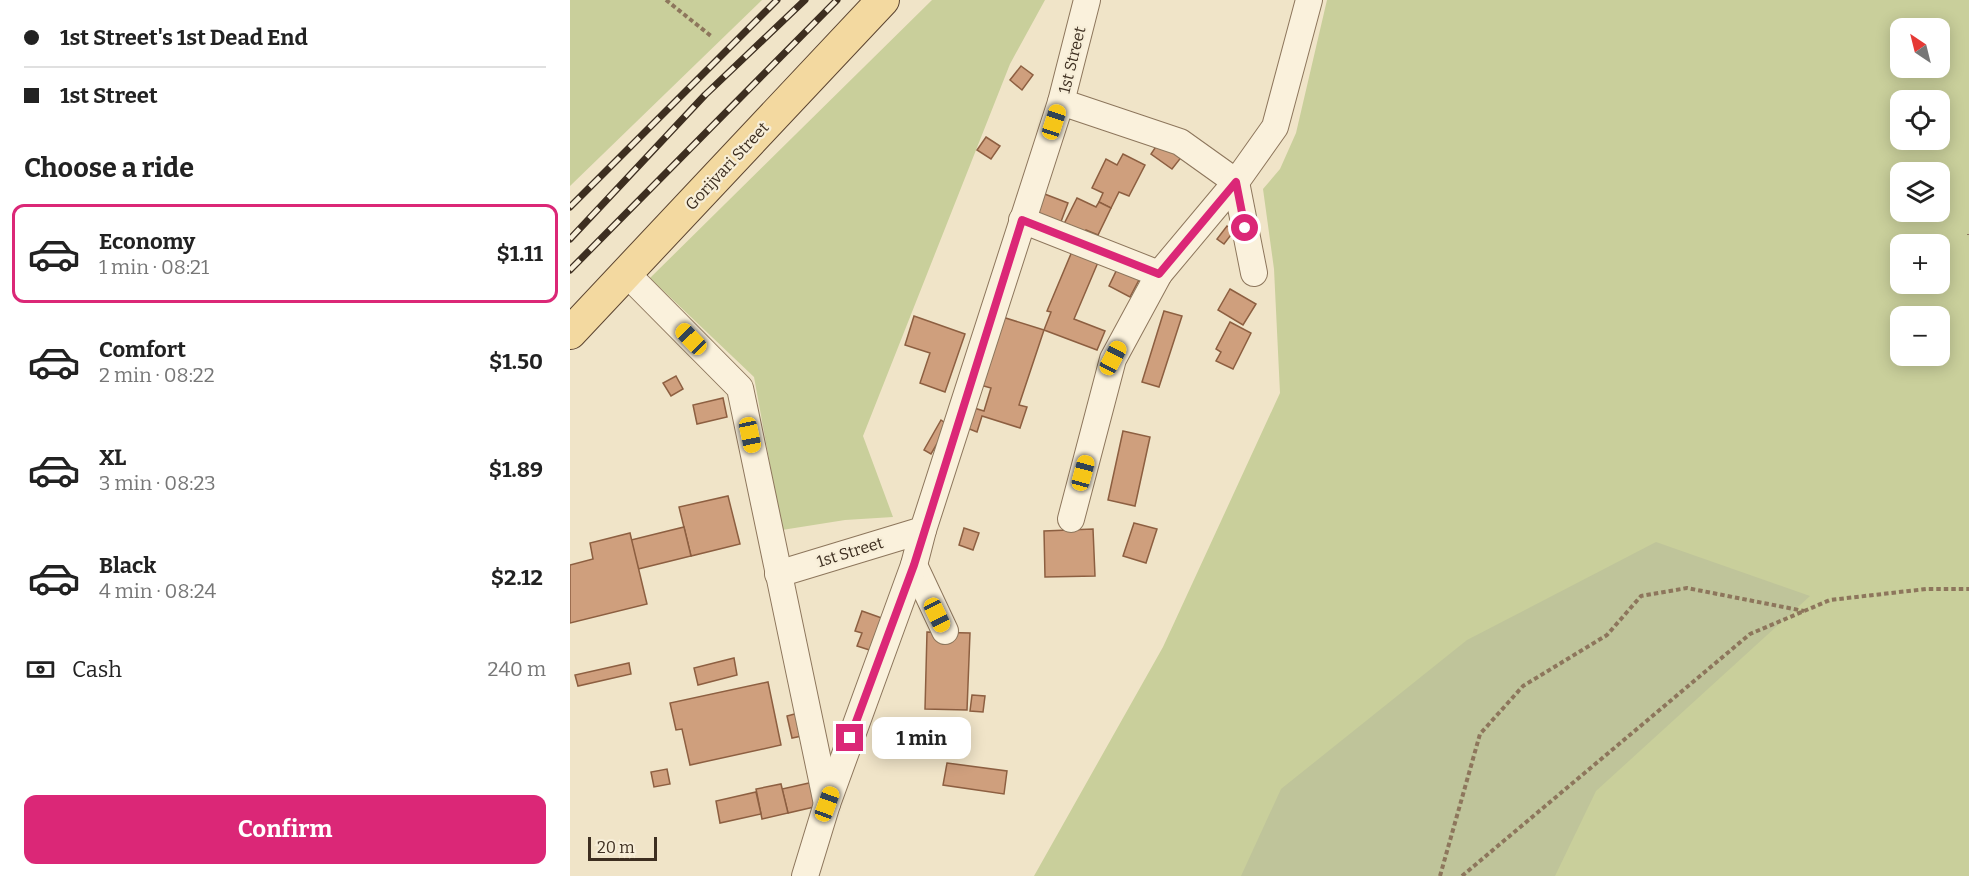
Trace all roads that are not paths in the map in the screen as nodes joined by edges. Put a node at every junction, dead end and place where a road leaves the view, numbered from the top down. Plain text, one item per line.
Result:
1 (883, 0) edge
2 (1087, 0) edge
3 (1309, 0) edge
4 (1061, 102) junction
5 (1236, 182) junction
6 (1022, 220) junction
7 (626, 273) junction
8 (1254, 273) dead end
9 (1159, 274) junction
10 (570, 333) edge
11 (1071, 519) dead end
12 (922, 530) junction
13 (914, 565) junction
14 (778, 574) junction
15 (945, 631) dead end
16 (827, 804) junction
17 (805, 876) edge

1 - 7 main road, Gorijvari Street
2 - 4 street, 1st Street
3 - 5 street
4 - 5 street
4 - 6 street, 1st Street
5 - 8 street
5 - 9 street
6 - 9 street
6 - 12 street, 1st Street
7 - 10 main road, Gorijvari Street
7 - 14 street
9 - 11 street
12 - 13 street, 1st Street
12 - 14 street, 1st Street
13 - 15 street
13 - 16 street, 1st Street
14 - 16 street
16 - 17 street, 1st Street

